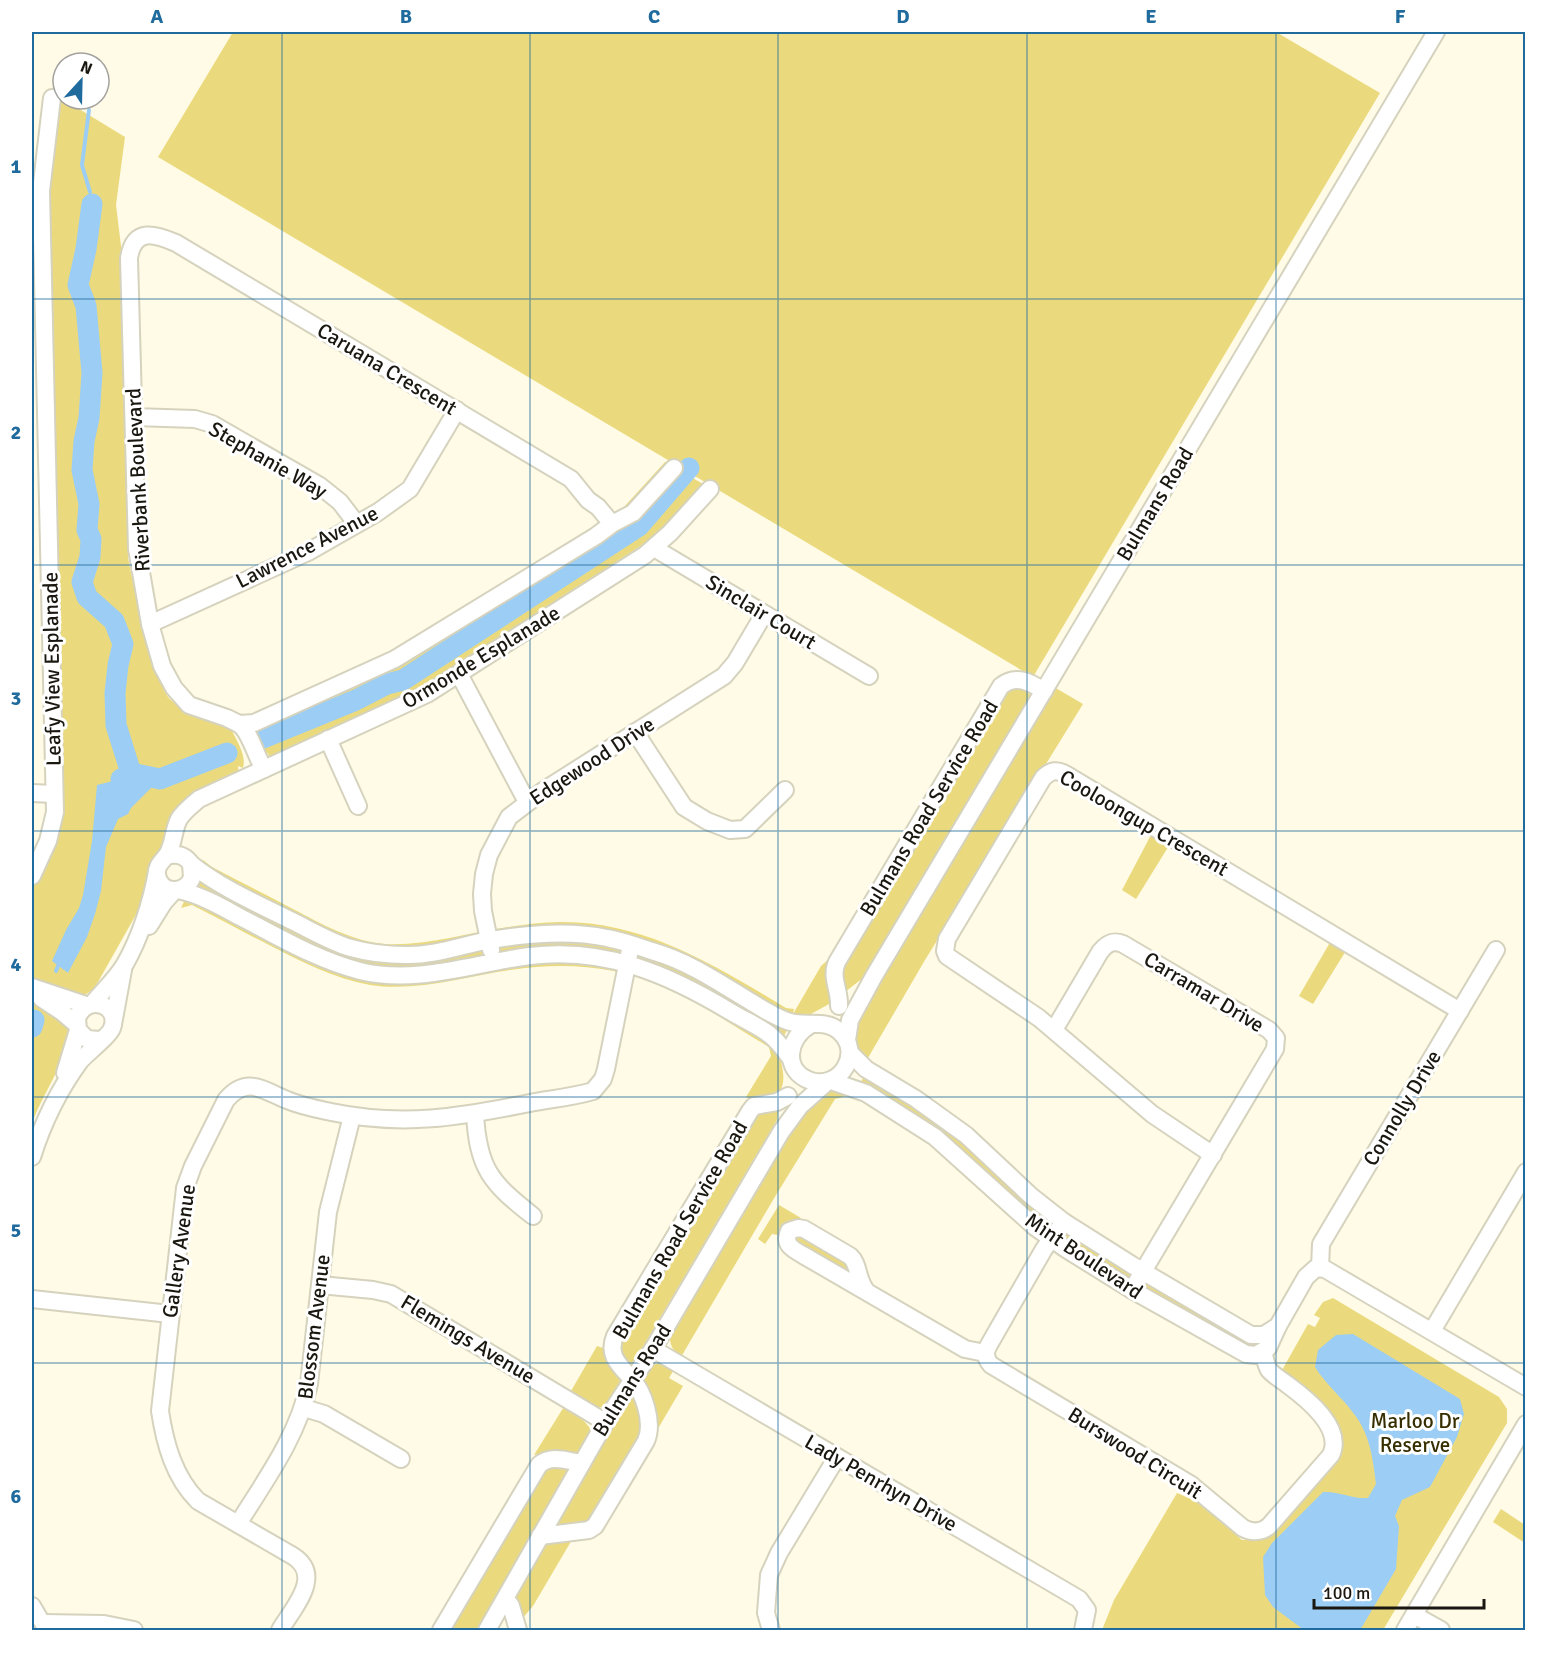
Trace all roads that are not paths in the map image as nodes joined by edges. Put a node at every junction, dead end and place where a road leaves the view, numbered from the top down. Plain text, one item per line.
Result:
1 (1436, 32) edge
2 (51, 103) edge
3 (37, 168) edge
4 (148, 235) joint
5 (457, 410) junction
6 (134, 417) junction
7 (674, 468) dead end
8 (710, 489) dead end
9 (356, 524) junction
10 (612, 524) junction
11 (654, 548) junction
12 (764, 614) junction
13 (150, 624) junction
14 (459, 674) junction
15 (868, 676) dead end
16 (1044, 691) junction
17 (239, 724) junction
18 (635, 732) junction
19 (328, 739) junction
20 (264, 769) junction
21 (784, 790) dead end
22 (32, 794) edge
23 (54, 794) junction
24 (527, 802) junction
25 (358, 806) dead end
26 (175, 831) junction
27 (166, 856) junction
28 (190, 862) junction
29 (157, 871) junction
30 (32, 876) edge
31 (176, 890) junction
32 (489, 940) junction
33 (631, 945) junction
34 (134, 946) junction
35 (1496, 950) dead end
36 (494, 962) junction
37 (627, 964) junction
38 (124, 966) junction
39 (874, 976) junction
40 (32, 990) edge
41 (89, 1005) junction
42 (839, 1006) junction
43 (1460, 1011) junction
44 (114, 1019) junction
45 (812, 1025) junction
46 (77, 1027) junction
47 (1054, 1030) junction
48 (100, 1040) junction
49 (848, 1046) junction
50 (792, 1062) junction
51 (829, 1081) junction
52 (58, 1094) junction
53 (788, 1096) junction
54 (475, 1114) junction
55 (352, 1116) junction
56 (781, 1132) junction
57 (1212, 1155) junction
58 (32, 1157) edge
59 (1526, 1173) edge
60 (533, 1216) dead end
61 (1064, 1222) junction
62 (1050, 1239) junction
63 (1320, 1268) junction
64 (1143, 1272) junction
65 (320, 1285) junction
66 (1132, 1290) junction
67 (867, 1292) junction
68 (32, 1299) edge
69 (170, 1314) junction
70 (1278, 1326) junction
71 (1432, 1331) junction
72 (653, 1348) junction
73 (1263, 1352) junction
74 (985, 1353) junction
75 (632, 1379) junction
76 (1526, 1387) edge
77 (304, 1408) junction
78 (605, 1422) junction
79 (1526, 1424) edge
80 (837, 1457) junction
81 (401, 1459) dead end
82 (582, 1463) junction
83 (238, 1524) junction
84 (540, 1536) junction
85 (506, 1599) junction
86 (1414, 1615) junction
87 (38, 1618) edge
88 (134, 1630) edge
89 (280, 1630) edge
90 (441, 1630) edge
91 (487, 1630) edge
92 (518, 1630) edge
93 (771, 1630) edge
94 (1083, 1630) edge
95 (1405, 1630) edge
96 (1441, 1630) edge

1 - 16 street, Bulmans Road
2 - 3 street, Leafy View Esplanade
3 - 23 street, Leafy View Esplanade
4 - 5 street, Caruana Crescent
4 - 6 street, Riverbank Boulevard
5 - 9 street, Lawrence Avenue
5 - 10 street, Caruana Crescent
6 - 9 street, Stephanie Way
6 - 13 street, Riverbank Boulevard
7 - 10 street
8 - 11 street, Ormonde Esplanade
9 - 13 street, Lawrence Avenue
10 - 17 street
11 - 12 street, Sinclair Court
11 - 14 street, Ormonde Esplanade
12 - 15 street, Sinclair Court
12 - 18 street, Edgewood Drive
13 - 17 street, Riverbank Boulevard
14 - 19 street, Ormonde Esplanade
14 - 24 street
16 - 39 street, Bulmans Road
16 - 42 street, Bulmans Road Service Road
17 - 20 street
18 - 21 street
18 - 24 street, Edgewood Drive
19 - 20 street, Ormonde Esplanade
19 - 25 street
20 - 26 street, Ormonde Esplanade
22 - 23 street
23 - 30 street, Leafy View Esplanade
24 - 32 street, Edgewood Drive
26 - 27 street, Ormonde Esplanade
26 - 28 street
27 - 28 street
27 - 29 street
28 - 31 street
28 - 32 street
29 - 31 street
29 - 34 street
31 - 34 street
31 - 36 street
32 - 33 street
32 - 36 street, Edgewood Drive
33 - 37 street
33 - 45 street
34 - 38 street
35 - 43 street, Connolly Drive
36 - 37 street
37 - 50 street
37 - 54 street, Gallery Avenue
38 - 41 street
38 - 44 street
39 - 42 street, Bulmans Road
39 - 49 street, Bulmans Road
40 - 41 street
40 - 46 street
41 - 44 street
41 - 46 street
42 - 45 street, Bulmans Road
43 - 47 street, Cooloongup Crescent
43 - 63 street, Connolly Drive
44 - 48 street
45 - 49 street
45 - 50 street
46 - 48 street
46 - 52 street
47 - 57 street, Cooloongup Crescent
47 - 57 street, Carramar Drive
48 - 52 street
49 - 51 street
49 - 61 street, Mint Boulevard
50 - 51 street
50 - 53 street, Bulmans Road
51 - 56 street, Bulmans Road
51 - 62 street, Mint Boulevard
52 - 58 street
53 - 56 street, Bulmans Road
53 - 75 street, Bulmans Road Service Road
54 - 55 street, Gallery Avenue
54 - 60 street
55 - 65 street, Blossom Avenue
55 - 69 street, Gallery Avenue
56 - 72 street, Bulmans Road
57 - 64 street, Carramar Drive
59 - 71 street
61 - 62 street
61 - 64 street, Mint Boulevard
62 - 66 street, Mint Boulevard
62 - 74 street
63 - 70 street
63 - 71 street
64 - 66 street, Carramar Drive
64 - 70 street, Mint Boulevard
65 - 77 street, Blossom Avenue
65 - 78 street, Flemings Avenue
66 - 73 street, Mint Boulevard
67 - 67 street
67 - 74 street
68 - 69 street
69 - 83 street, Gallery Avenue
70 - 73 street
71 - 76 street
72 - 75 street, Bulmans Road
72 - 80 street, Lady Penrhyn Drive
73 - 74 street, Burswood Circuit
75 - 78 street, Bulmans Road
75 - 84 street, Bulmans Road Service Road
77 - 81 street
77 - 83 street, Blossom Avenue
78 - 82 street, Bulmans Road
79 - 86 street
80 - 93 street
80 - 94 street, Lady Penrhyn Drive
82 - 84 street, Bulmans Road
82 - 90 street
83 - 89 street, Gallery Avenue
84 - 85 street, Bulmans Road
85 - 91 street, Bulmans Road
85 - 92 street
86 - 95 street
86 - 96 street
87 - 88 street

